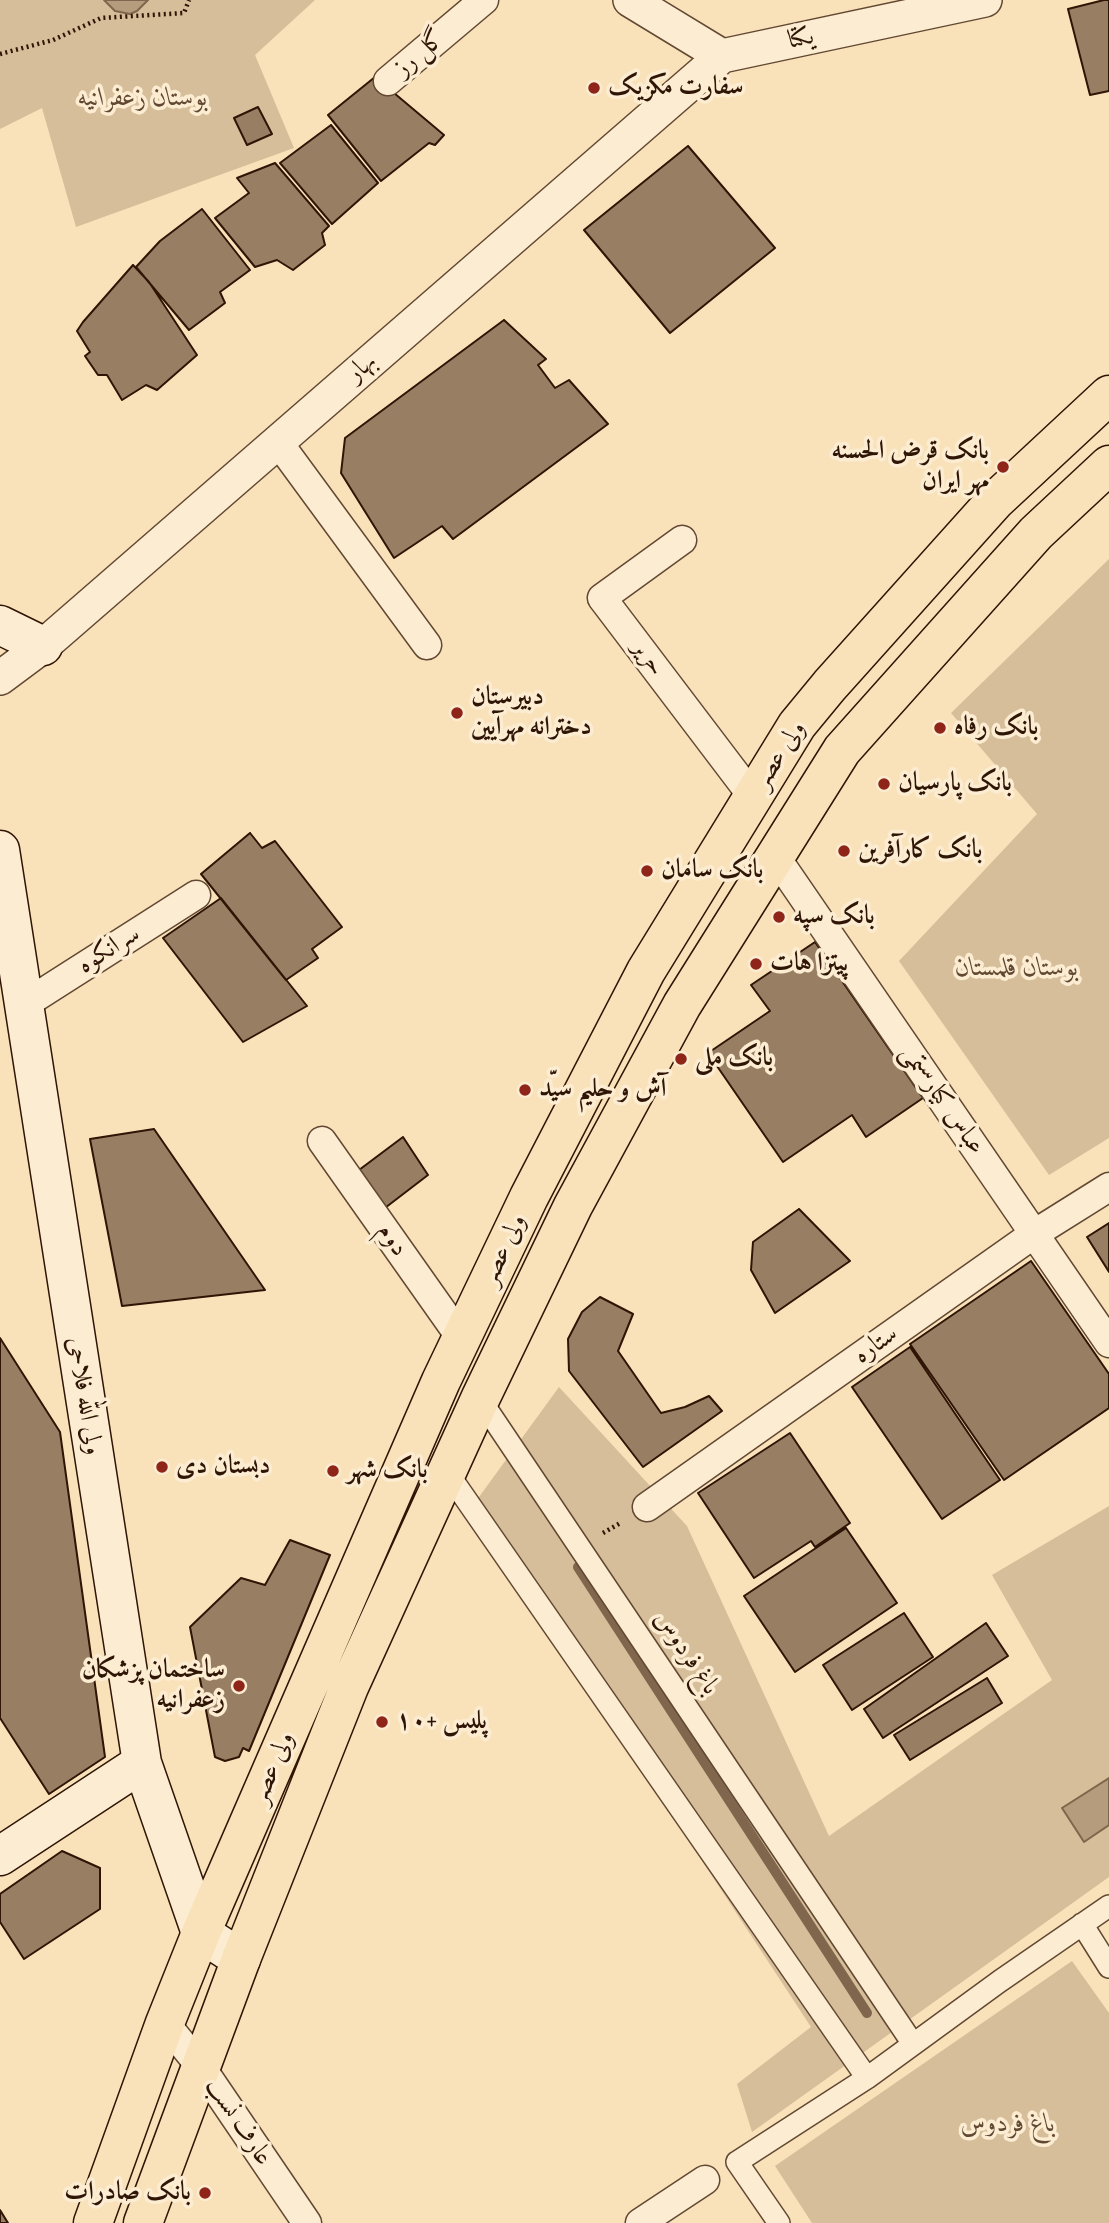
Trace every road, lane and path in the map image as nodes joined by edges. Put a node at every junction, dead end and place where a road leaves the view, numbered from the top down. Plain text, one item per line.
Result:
1 (189, 0) edge
2 (484, 0) edge
3 (630, 0) edge
4 (985, 0) edge
5 (939, 5) edge
6 (0, 54) edge
7 (722, 56) junction
8 (388, 81) dead end
9 (1109, 395) edge
10 (278, 442) junction
11 (1109, 466) edge
12 (682, 540) dead end
13 (0, 625) edge
14 (428, 645) dead end
15 (43, 646) junction
16 (0, 678) edge
17 (753, 797) junction
18 (0, 850) edge
19 (775, 856) junction
20 (196, 895) dead end
21 (23, 1006) junction
22 (322, 1141) dead end
23 (1109, 1187) edge
24 (1034, 1234) junction
25 (461, 1338) junction
26 (1109, 1343) edge
27 (480, 1399) junction
28 (447, 1472) junction
29 (646, 1507) joint
30 (581, 1547) junction
31 (142, 1762) junction
32 (0, 1856) edge
33 (1109, 1906) edge
34 (1082, 1924) junction
35 (201, 1933) junction
36 (242, 1959) junction
37 (1109, 1967) edge
38 (165, 2024) junction
39 (913, 2044) junction
40 (201, 2067) junction
41 (867, 2078) junction
42 (737, 2162) junction
43 (705, 2180) joint
44 (93, 2223) edge
45 (143, 2223) edge
46 (307, 2223) edge
47 (640, 2223) edge
48 (779, 2223) edge

1 - 6 path
2 - 8 street, گل رز
3 - 7 street
4 - 5 street, یکتا
5 - 7 street, یکتا
7 - 10 street, بهار
9 - 17 main road, ولی عصر
10 - 14 street
10 - 15 street, بهار
11 - 19 main road, ولی عصر
12 - 17 street, حریر
13 - 15 main road
15 - 16 street, بهار
17 - 25 main road, ولی عصر
18 - 21 main road, ولی‌ الله فلاحی
19 - 24 street, عباس کیارستمی
19 - 27 main road, ولی عصر
20 - 21 street, سرانکوه
21 - 31 main road, ولی‌ الله فلاحی
22 - 25 street, دوم
23 - 24 street, ستاره
24 - 26 street, عباس کیارستمی
24 - 29 street, ستاره
25 - 35 main road, ولی عصر
27 - 28 main road, ولی عصر
27 - 30 street, باغ فردوس
28 - 36 main road, ولی عصر
28 - 41 street
29 - 30 path
30 - 39 street, باغ فردوس
31 - 32 main road
31 - 35 main road, ولی‌ الله فلاحی
33 - 34 street
34 - 37 street
34 - 39 street
35 - 36 main road
35 - 38 main road, ولی عصر
36 - 40 main road, ولی عصر
38 - 40 street, عارف نسب
38 - 44 main road, ولی عصر
39 - 41 street
40 - 45 main road, ولی عصر
40 - 46 street, عارف نسب
41 - 42 street
42 - 43 street
42 - 48 street
43 - 47 street

